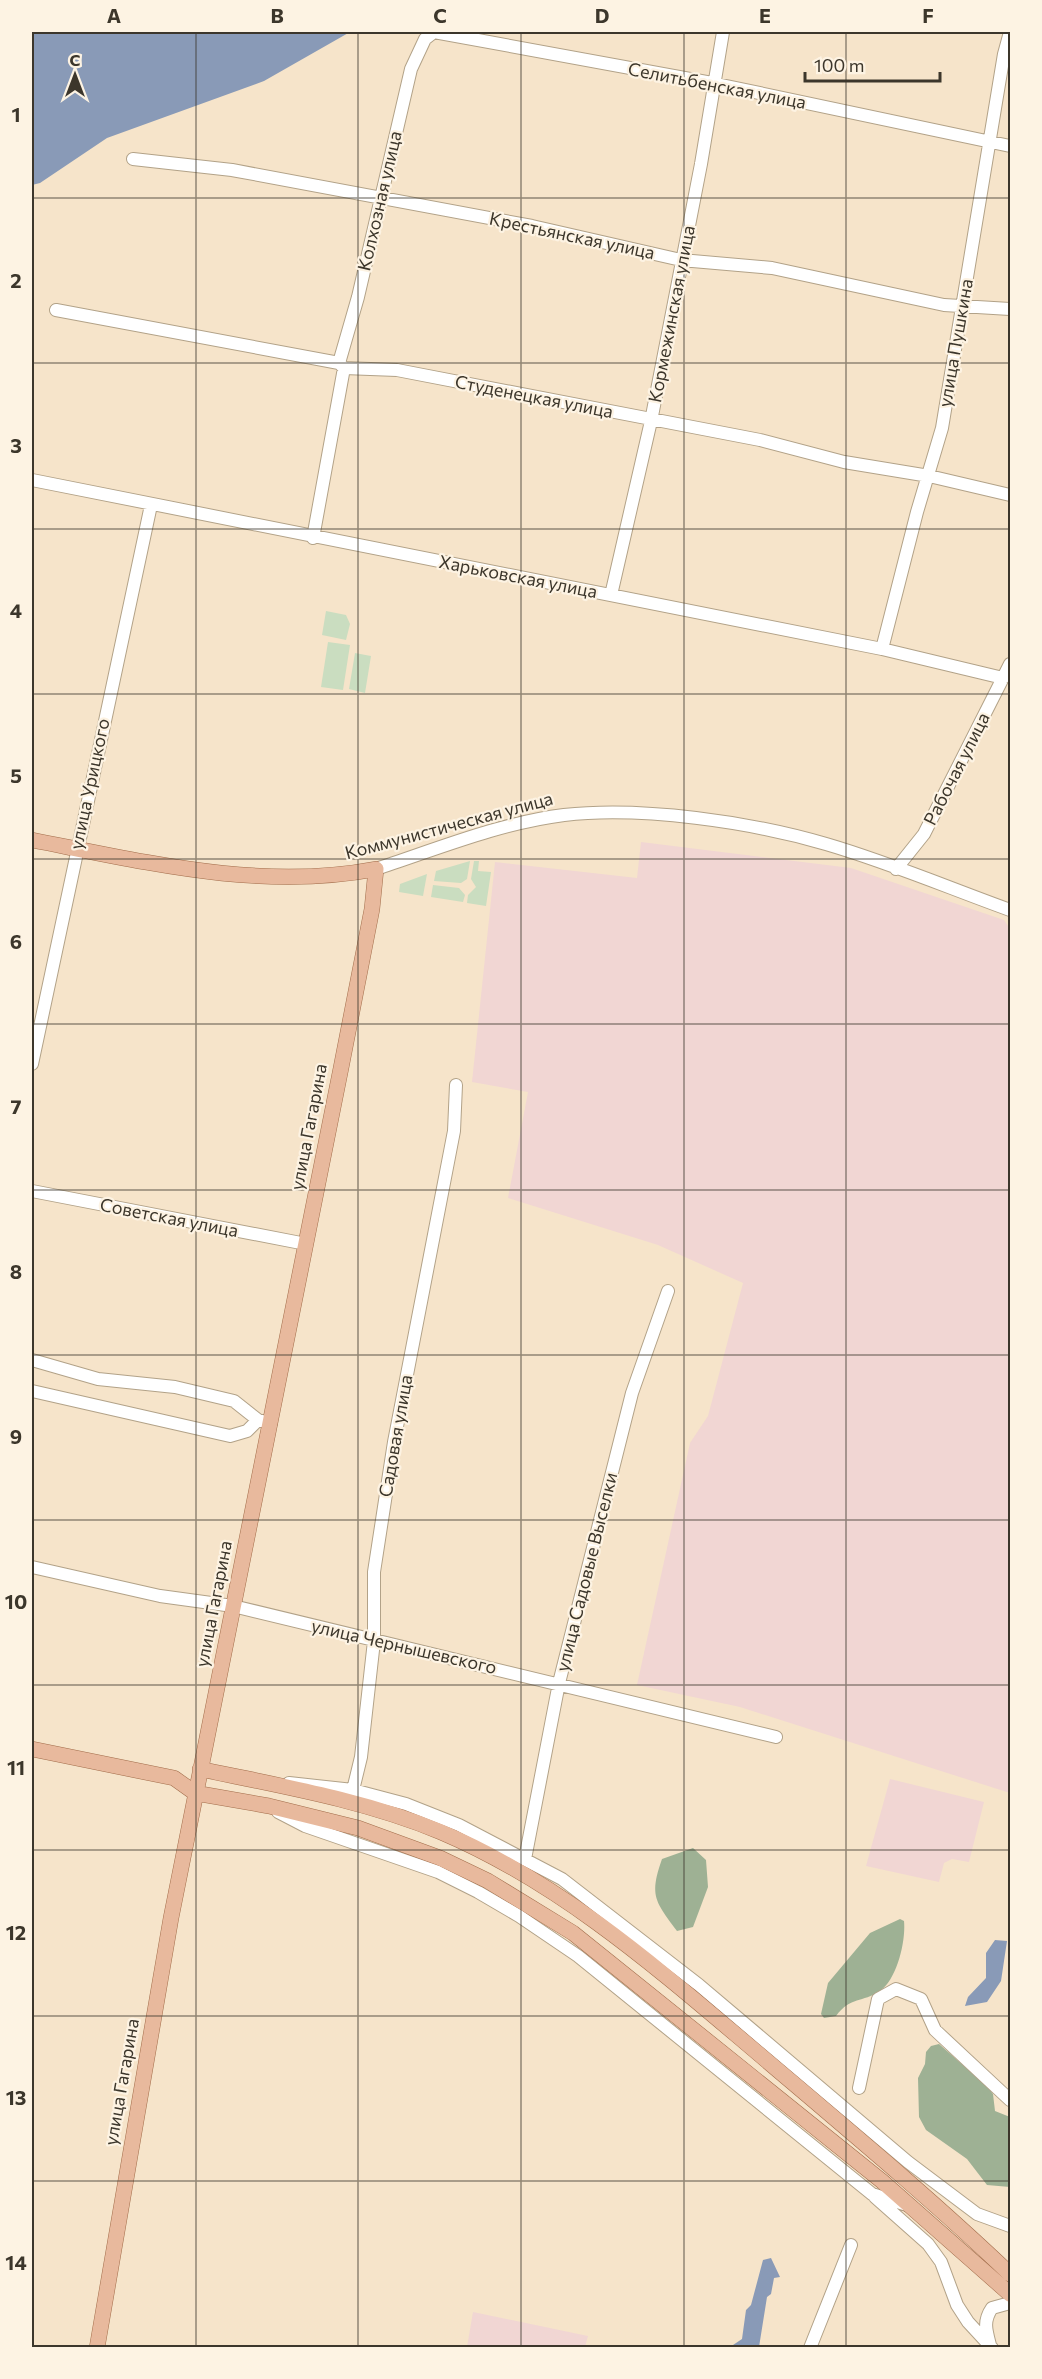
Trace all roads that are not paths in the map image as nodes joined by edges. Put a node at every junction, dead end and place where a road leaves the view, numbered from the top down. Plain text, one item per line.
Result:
1 (723, 32) edge
2 (1011, 32) edge
3 (425, 39) joint
4 (712, 83) junction
5 (991, 143) junction
6 (1011, 146) edge
7 (133, 159) dead end
8 (379, 198) junction
9 (681, 260) junction
10 (963, 306) junction
11 (1011, 309) edge
12 (56, 310) dead end
13 (341, 366) junction
14 (651, 421) junction
15 (929, 476) junction
16 (32, 480) edge
17 (1011, 495) edge
18 (151, 505) junction
19 (313, 538) junction
20 (611, 595) junction
21 (882, 650) junction
22 (1011, 664) edge
23 (1004, 678) junction
24 (32, 840) edge
25 (76, 849) junction
26 (376, 869) junction
27 (896, 869) junction
28 (1011, 910) edge
29 (32, 1064) edge
30 (456, 1085) dead end
31 (32, 1191) edge
32 (306, 1244) junction
33 (668, 1291) dead end
34 (32, 1360) edge
35 (32, 1391) edge
36 (264, 1422) junction
37 (32, 1567) edge
38 (233, 1606) junction
39 (374, 1641) junction
40 (559, 1683) junction
41 (776, 1737) dead end
42 (32, 1749) edge
43 (200, 1769) junction
44 (174, 1778) junction
45 (274, 1784) junction
46 (353, 1790) junction
47 (195, 1793) junction
48 (269, 1806) junction
49 (525, 1859) junction
50 (860, 2088) dead end
51 (1011, 2100) edge
52 (908, 2162) junction
53 (917, 2189) junction
54 (872, 2194) junction
55 (910, 2206) junction
56 (1011, 2226) edge
57 (851, 2246) dead end
58 (1011, 2274) edge
59 (1011, 2294) edge
60 (1011, 2303) edge
61 (991, 2347) edge
62 (97, 2348) edge
63 (810, 2348) edge

1 - 4 street, Кормежинская улица
2 - 5 street, улица Пушкина
3 - 4 street, Селитьбенская улица
3 - 8 street, Колхозная улица
4 - 5 street, Селитьбенская улица
4 - 9 street, Кормежинская улица
5 - 6 street, Селитьбенская улица
5 - 10 street, улица Пушкина
7 - 8 street, Крестьянская улица
8 - 9 street, Крестьянская улица
8 - 13 street, Колхозная улица
9 - 10 street, Крестьянская улица
9 - 14 street, Кормежинская улица
10 - 11 street, Крестьянская улица
10 - 15 street, улица Пушкина
12 - 13 street, Студенецкая улица
13 - 14 street, Студенецкая улица
13 - 19 street, Колхозная улица
14 - 15 street, Студенецкая улица
14 - 20 street, Кормежинская улица
15 - 17 street, Студенецкая улица
15 - 21 street, улица Пушкина
16 - 18 street, Харьковская улица
18 - 19 street, Харьковская улица
18 - 25 street, улица Урицкого
19 - 20 street, Харьковская улица
20 - 21 street, Харьковская улица
21 - 23 street, Харьковская улица
22 - 23 street, Рабочая улица
23 - 27 street, Рабочая улица
24 - 25 main road, Коммунистическая улица
25 - 26 main road, Коммунистическая улица
25 - 29 street, улица Урицкого
26 - 27 street, Коммунистическая улица
26 - 32 main road, улица Гагарина
27 - 28 street, Коммунистическая улица
30 - 39 street, Садовая улица
31 - 32 street, Советская улица
32 - 36 main road, улица Гагарина
33 - 40 street, улица Садовые Выселки
34 - 36 street
35 - 36 street
36 - 38 main road, улица Гагарина
37 - 38 street, улица Чернышевского
38 - 39 street, улица Чернышевского
38 - 43 main road, улица Гагарина
39 - 40 street, улица Чернышевского
39 - 46 street, Садовая улица
40 - 41 street, улица Чернышевского
40 - 49 street, улица Садовые Выселки
42 - 44 main road
43 - 44 main road
43 - 45 main road
43 - 47 main road, улица Гагарина
44 - 47 main road
45 - 46 street
45 - 53 main road
46 - 49 street
47 - 48 main road
47 - 62 main road, улица Гагарина
48 - 54 street
48 - 55 main road
49 - 52 street
50 - 51 street
52 - 53 street
52 - 56 street
53 - 58 main road
54 - 55 street
54 - 61 street
55 - 59 main road
57 - 63 street
60 - 61 street

